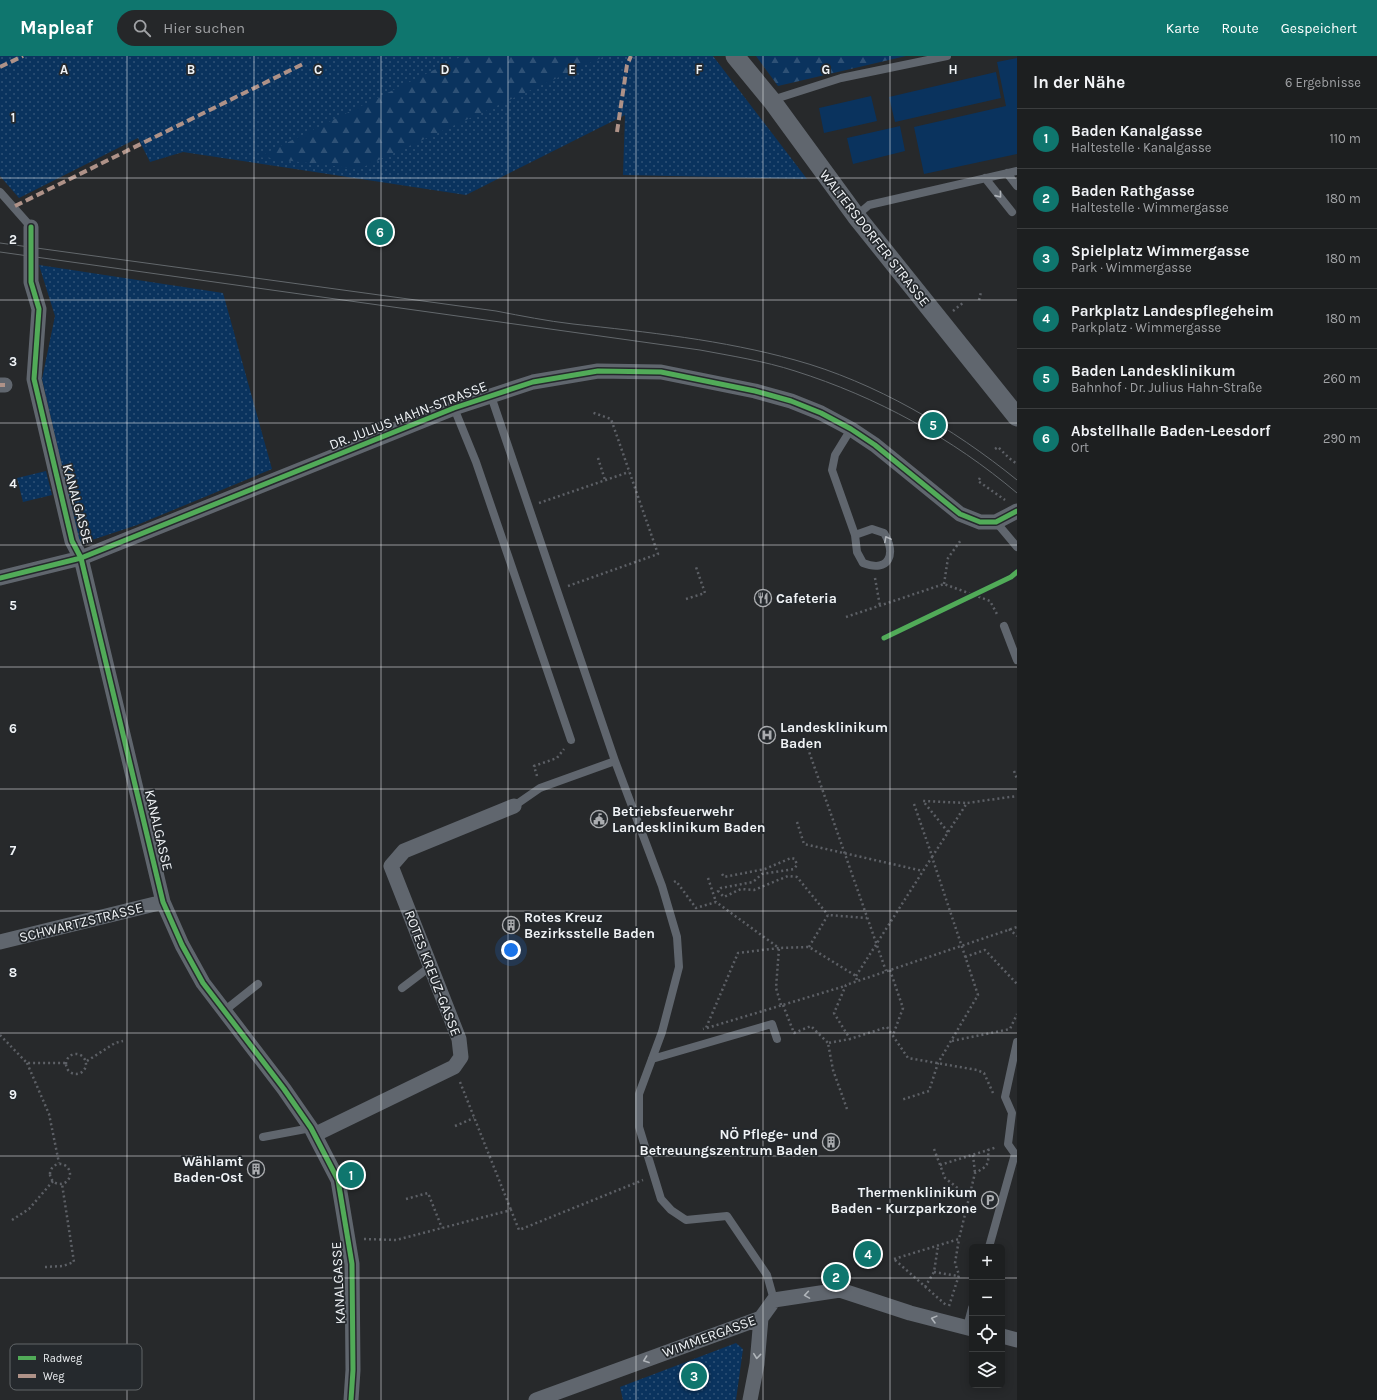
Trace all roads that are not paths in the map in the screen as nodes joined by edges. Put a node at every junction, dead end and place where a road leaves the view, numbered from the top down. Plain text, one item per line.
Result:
1 (735, 56) edge
2 (947, 56) edge
3 (772, 101) junction
4 (1017, 171) edge
5 (1007, 173) junction
6 (985, 178) junction
7 (1017, 186) edge
8 (0, 192) edge
9 (1012, 212) dead end
10 (856, 216) junction
11 (31, 227) joint
12 (492, 396) junction
13 (454, 408) junction
14 (1017, 417) edge
15 (851, 429) junction
16 (1017, 511) edge
17 (996, 522) junction
18 (855, 535) junction
19 (1017, 547) edge
20 (81, 558) junction
21 (0, 578) edge
22 (1004, 626) road end
23 (1017, 660) edge
24 (571, 740) dead end
25 (615, 761) junction
26 (514, 806) joint
27 (163, 902) junction
28 (0, 942) edge
29 (431, 966) junction
30 (258, 984) dead end
31 (402, 988) dead end
32 (224, 1011) junction
33 (777, 1039) dead end
34 (1017, 1042) edge
35 (652, 1059) junction
36 (314, 1131) junction
37 (263, 1137) dead end
38 (990, 1244) edge
39 (774, 1300) junction
40 (761, 1318) junction
41 (969, 1328) edge
42 (1005, 1337) edge
43 (1017, 1340) edge
44 (351, 1400) edge
45 (536, 1400) edge
46 (750, 1400) edge

1 - 3 street, WALTERSDORFER STRASSE
2 - 3 lane
3 - 10 street, WALTERSDORFER STRASSE
4 - 5 lane
5 - 6 lane
5 - 7 lane
6 -> 9 lane
6 - 10 lane
8 - 11 lane
10 - 14 street, WALTERSDORFER STRASSE
11 - 20 street, KANALGASSE
12 - 13 street, DR. JULIUS HAHN-STRASSE
12 - 15 street, DR. JULIUS HAHN-STRASSE
12 - 25 lane
13 - 20 street, DR. JULIUS HAHN-STRASSE
13 - 24 lane
15 - 17 street, DR. JULIUS HAHN-STRASSE
15 - 18 lane
16 - 17 street
17 - 19 lane
18 -> 18 lane
20 - 21 street, DR. JULIUS HAHN-STRASSE
20 - 27 street, KANALGASSE
22 - 23 lane
25 - 26 lane
25 - 35 lane
26 - 29 street, ROTES KREUZ-GASSE
27 - 28 street, SCHWARTZSTRASSE
27 - 32 street, KANALGASSE
29 - 31 lane
29 - 36 street, ROTES KREUZ-GASSE
30 - 32 lane
32 - 36 street, KANALGASSE
33 - 35 lane
34 - 38 lane
35 - 39 lane
36 - 37 lane
36 - 44 street, KANALGASSE
39 - 40 street, WIMMERGASSE
41 -> 39 street
40 -> 45 street, WIMMERGASSE
40 -> 46 street
42 - 43 street

